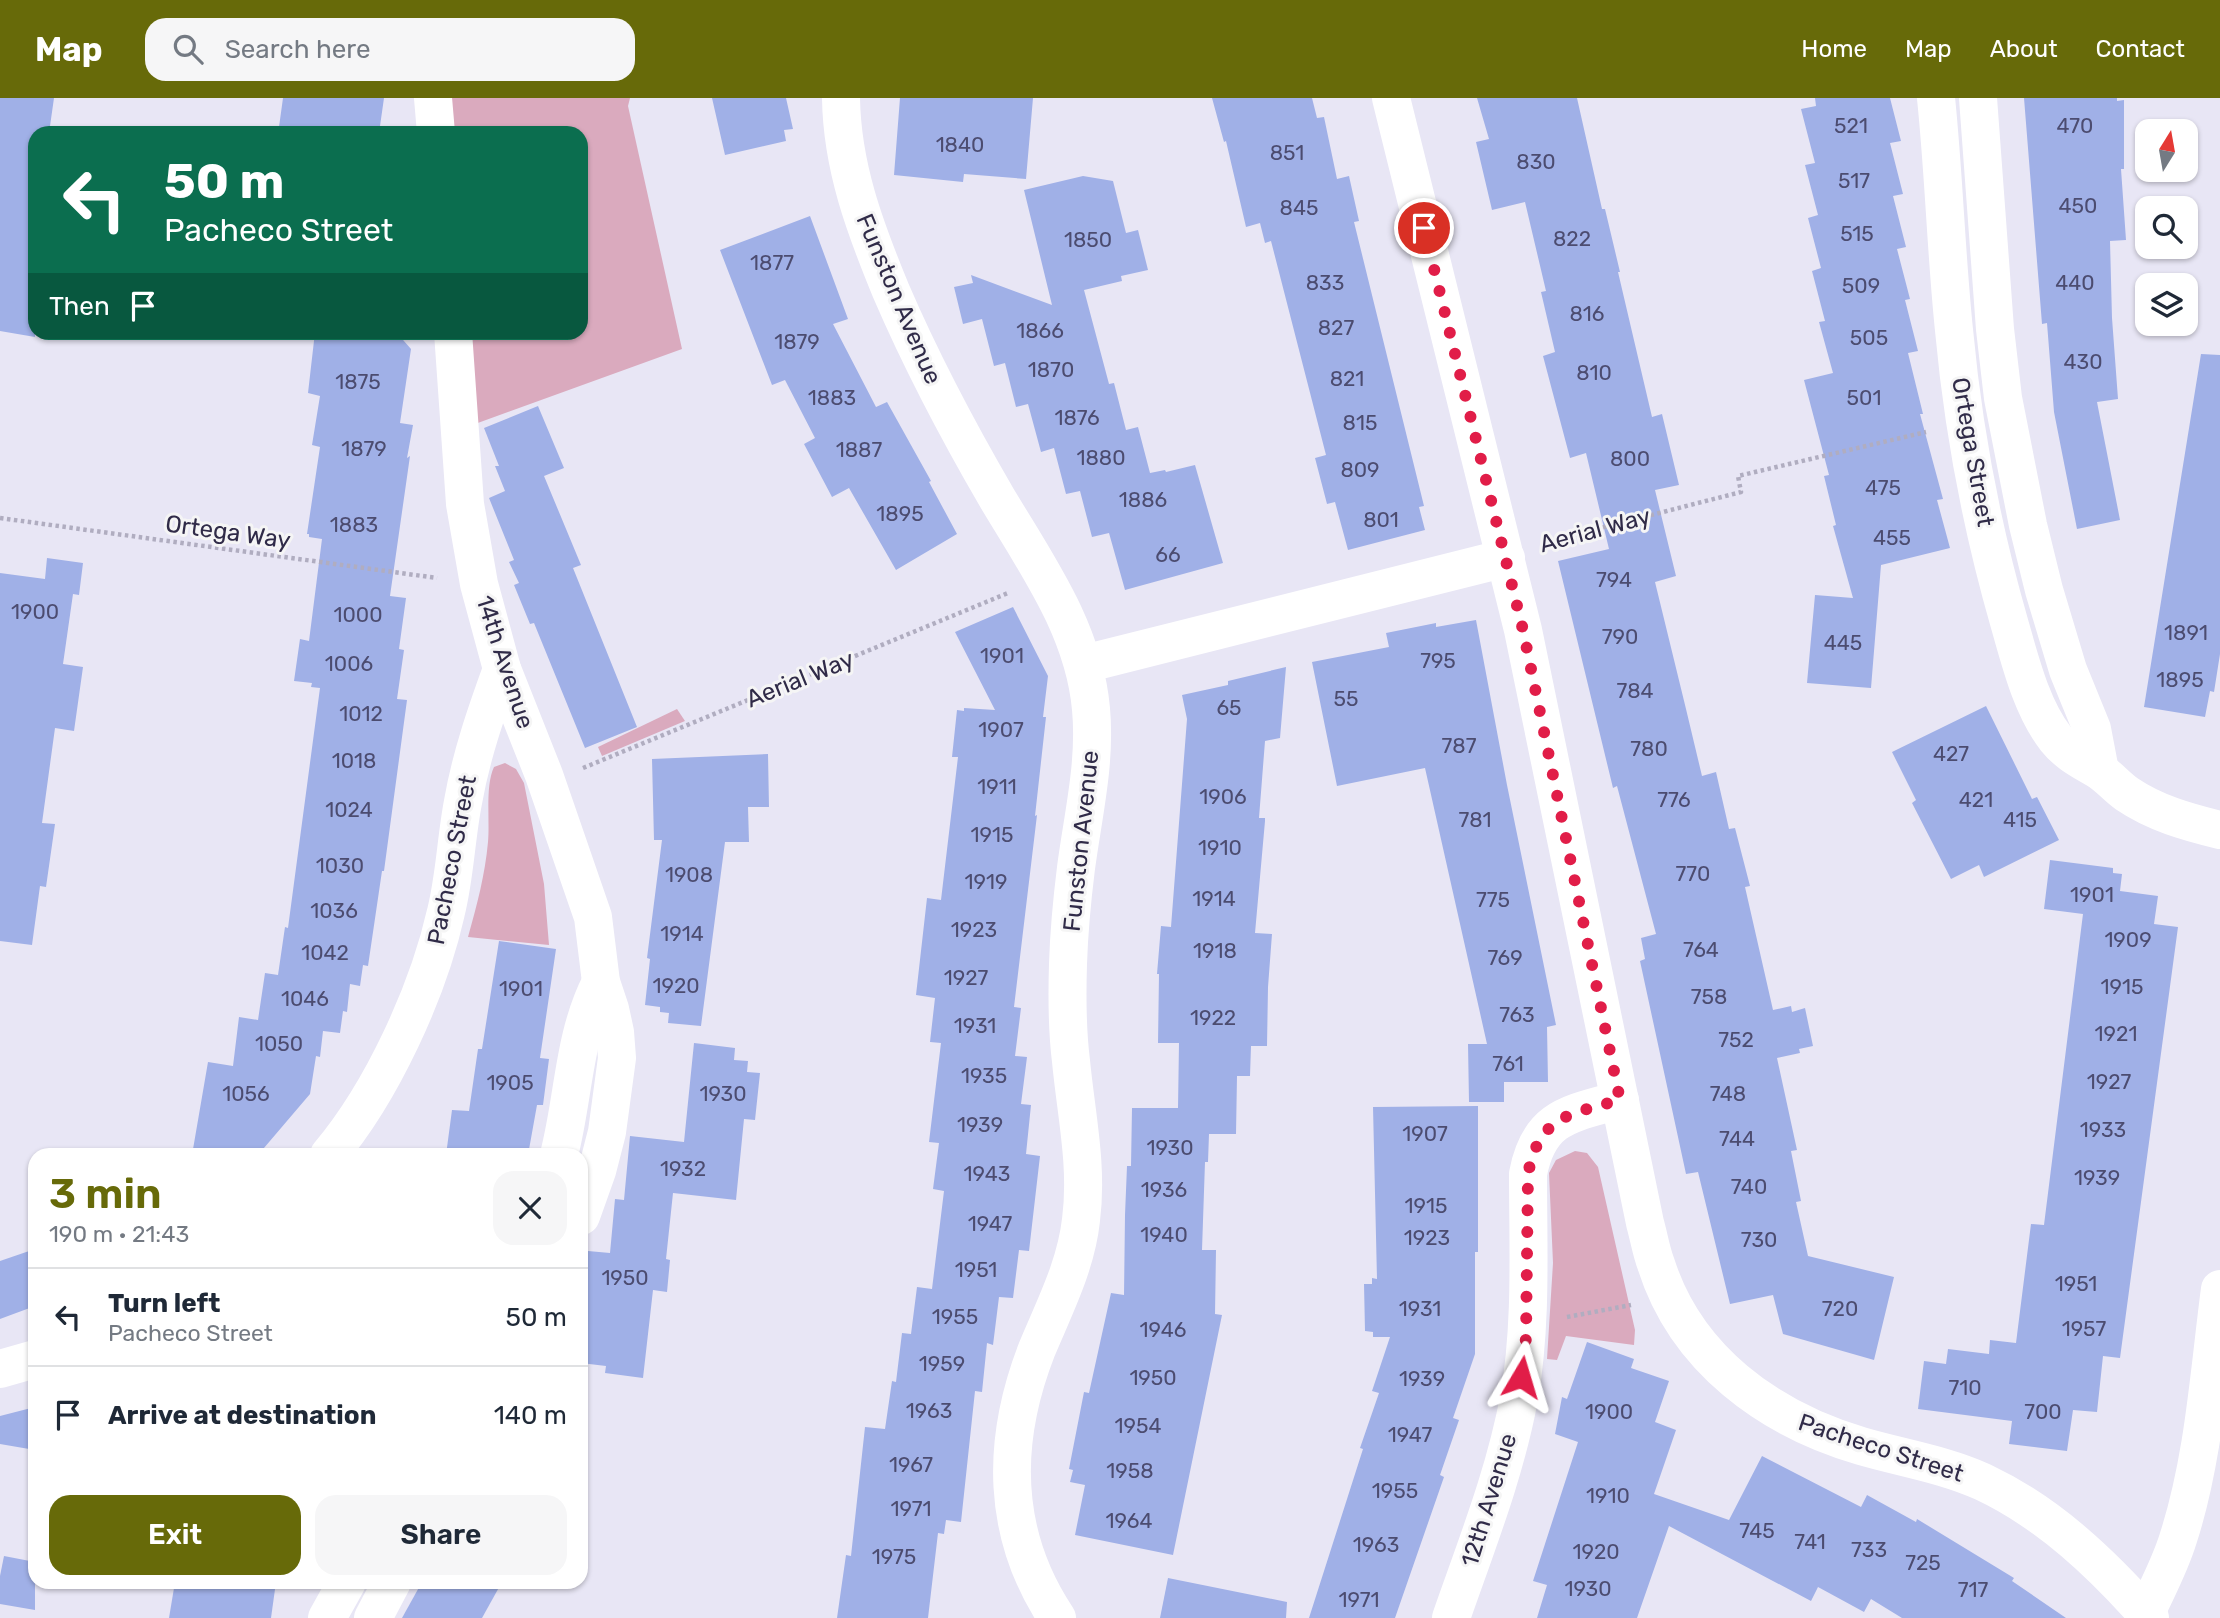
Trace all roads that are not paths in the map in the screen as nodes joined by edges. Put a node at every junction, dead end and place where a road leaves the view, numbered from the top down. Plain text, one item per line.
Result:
1 (433, 98) edge
2 (841, 98) edge
3 (1391, 98) edge
4 (1936, 98) edge
5 (1978, 98) edge
6 (435, 126) edge
7 (454, 340) edge
8 (1506, 558) junction
9 (1084, 664) junction
10 (502, 669) junction
11 (2100, 771) junction
12 (2220, 830) edge
13 (601, 982) junction
14 (1620, 1100) junction
15 (334, 1148) edge
16 (561, 1148) edge
17 (588, 1196) edge
18 (2220, 1289) edge
19 (28, 1361) edge
20 (0, 1369) edge
21 (342, 1589) edge
22 (388, 1589) edge
23 (2148, 1616) edge
24 (327, 1618) edge
25 (373, 1618) edge
26 (1057, 1618) edge
27 (1451, 1618) edge

1 - 6 street
2 - 9 street, Funston Avenue
3 - 8 street, Pacheco Street
4 - 11 street, Ortega Street
5 - 11 street, Ortega Street
7 - 10 street, 14th Avenue
8 - 9 street, Aerial Way
8 - 14 street, Pacheco Street
9 - 26 street, Funston Avenue
10 - 13 street, 14th Avenue
10 - 15 street, Pacheco Street
11 - 12 street, Ortega Street
13 - 16 street
13 - 17 street, 14th Avenue
14 - 23 street, Pacheco Street
14 - 27 street, 12th Avenue
18 - 23 street
19 - 20 street
21 - 24 street
22 - 25 street

